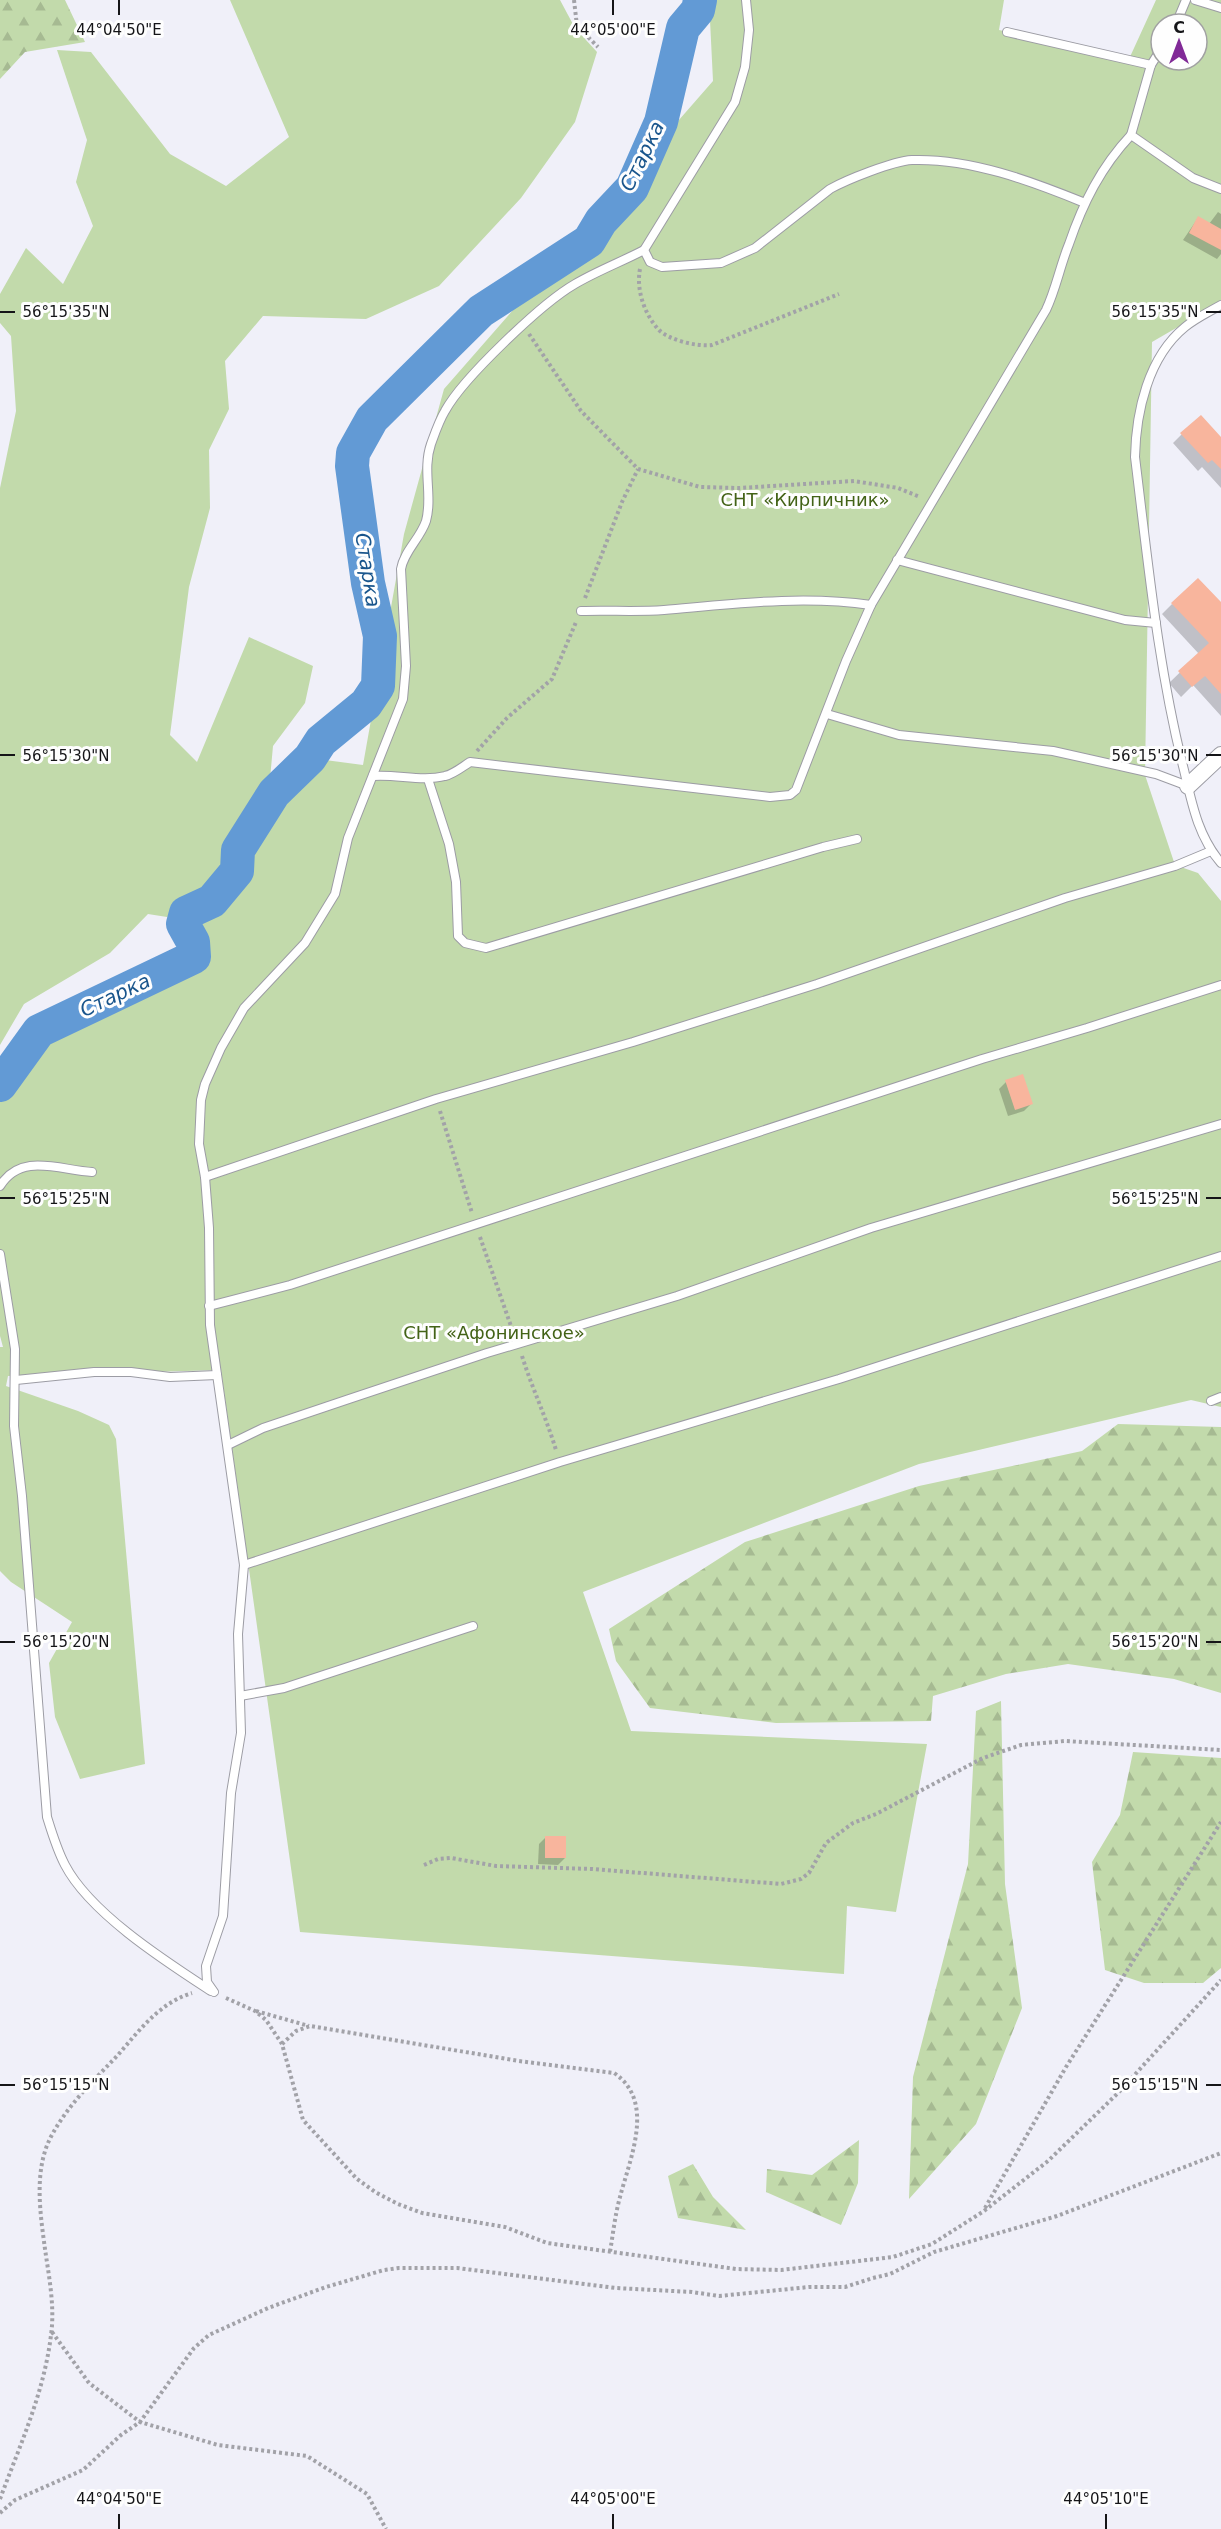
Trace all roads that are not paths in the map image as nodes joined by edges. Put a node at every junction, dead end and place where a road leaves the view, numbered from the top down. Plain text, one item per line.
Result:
1 (746, 0) edge
2 (1195, 0) edge
3 (1221, 8) edge
4 (1007, 32) dead end
5 (1149, 64) edge
6 (1149, 71) edge
7 (1131, 135) junction
8 (1221, 189) edge
9 (1085, 203) junction
10 (644, 250) junction
11 (1221, 305) edge
12 (897, 560) junction
13 (871, 605) junction
14 (581, 611) road end
15 (1156, 623) junction
16 (826, 714) junction
17 (1221, 755) edge
18 (373, 776) junction
19 (428, 779) junction
20 (1188, 786) junction
21 (857, 839) dead end
22 (1210, 851) junction
23 (1221, 863) edge
24 (1221, 985) edge
25 (1221, 1124) edge
26 (92, 1172) dead end
27 (205, 1178) junction
28 (0, 1185) edge
29 (0, 1254) edge
30 (1221, 1256) edge
31 (209, 1306) junction
32 (217, 1375) junction
33 (16, 1380) junction
34 (1221, 1397) edge
35 (1211, 1401) dead end
36 (228, 1444) junction
37 (244, 1564) junction
38 (473, 1626) dead end
39 (240, 1696) junction

1 - 10 lane
2 - 3 lane
4 - 5 lane
6 - 7 lane
7 - 8 lane
7 - 9 lane
9 - 10 lane
9 - 12 lane
10 - 18 lane
11 - 15 lane
12 - 13 lane
12 - 15 lane
13 - 14 lane
13 - 16 lane
15 - 20 lane
16 - 19 lane
16 - 20 lane
17 - 20 street
18 - 19 lane
18 - 27 lane
19 - 21 lane
20 - 22 lane
22 - 23 lane
22 - 27 lane
24 - 31 lane
25 - 36 lane
26 - 28 lane
27 - 31 lane
29 - 33 lane
30 - 37 lane
31 - 32 lane
32 - 33 lane
32 - 36 lane
33 - 39 lane
34 - 35 lane
36 - 37 lane
37 - 39 lane
38 - 39 lane

